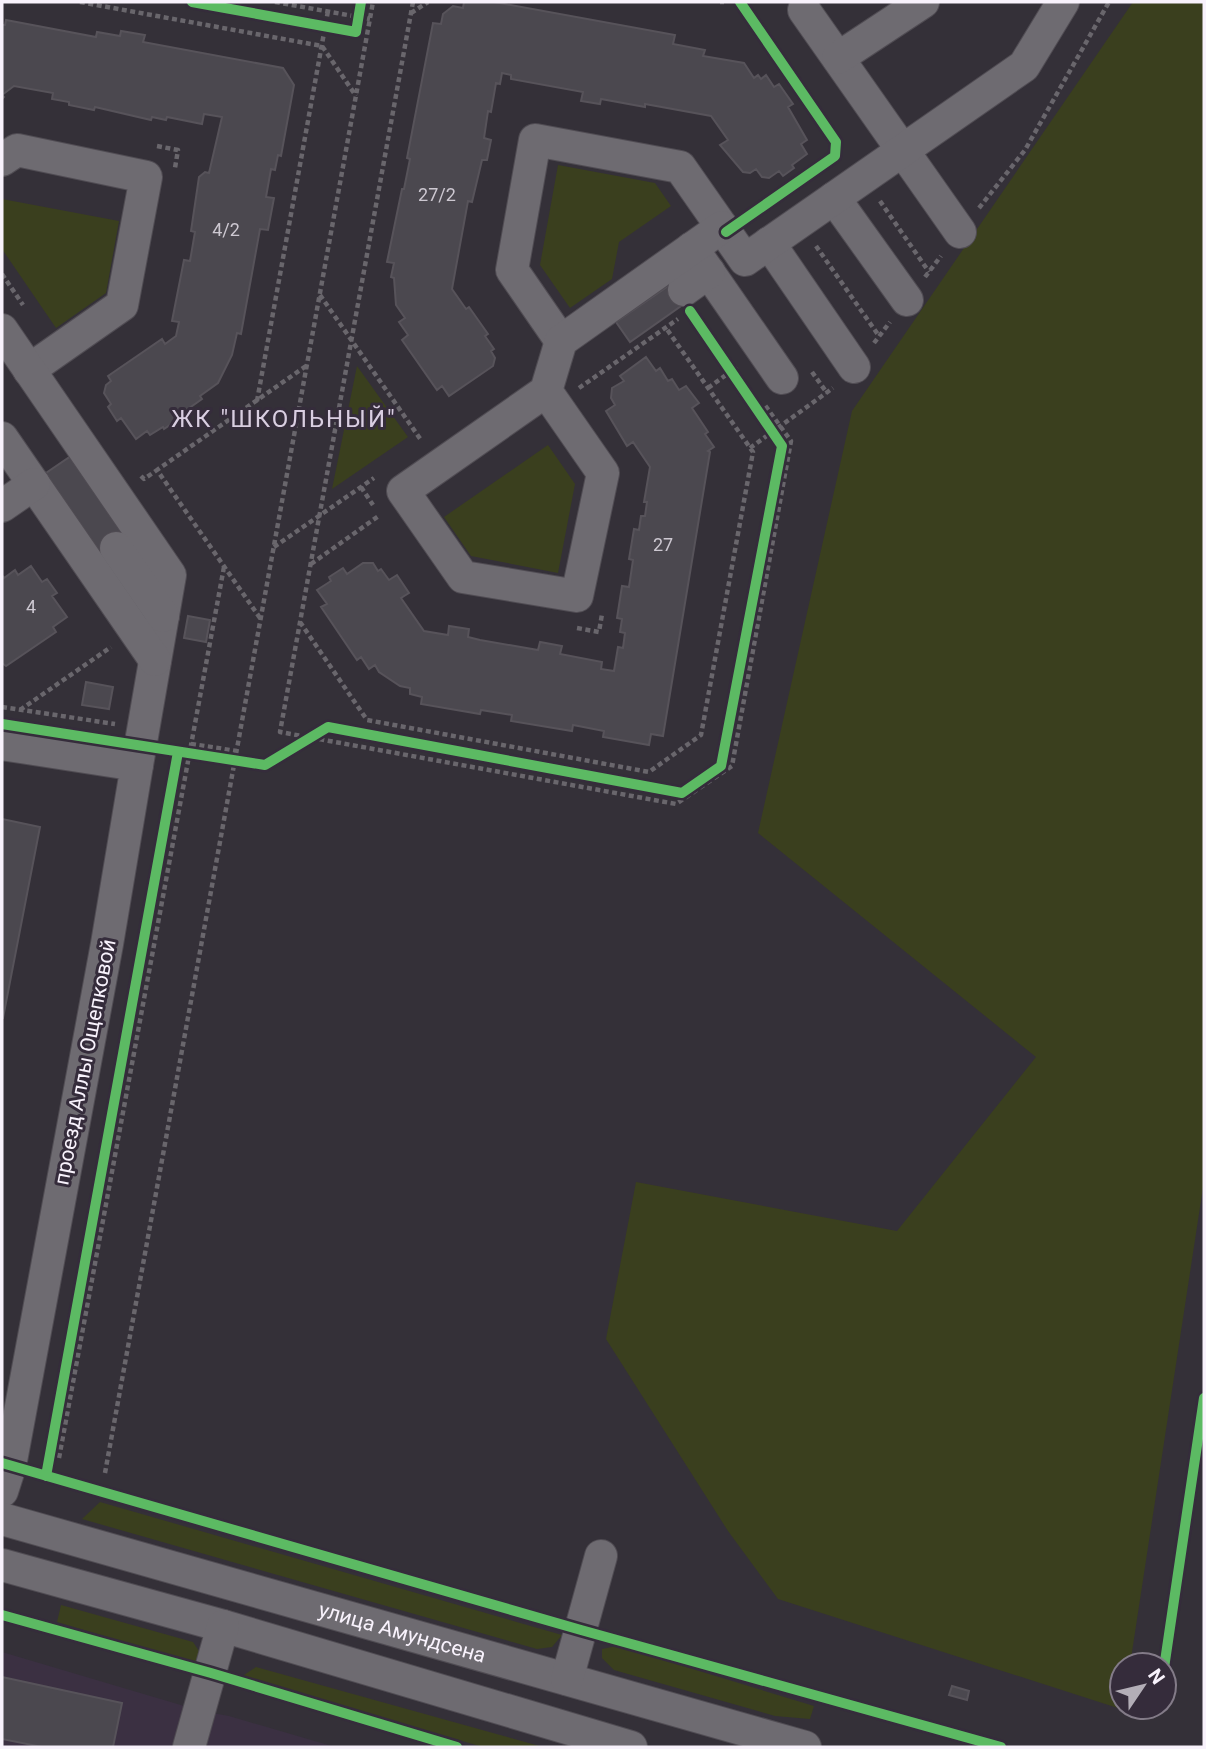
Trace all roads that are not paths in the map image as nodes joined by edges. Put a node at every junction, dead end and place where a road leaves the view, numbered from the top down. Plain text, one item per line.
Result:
1 (923, 2) edge
2 (1063, 2) edge
3 (804, 10) dead end
4 (838, 58) junction
5 (903, 151) junction
6 (2, 160) edge
7 (834, 198) junction
8 (722, 227) junction
9 (960, 232) dead end
10 (769, 243) junction
11 (695, 270) junction
12 (907, 300) dead end
13 (2, 330) edge
14 (561, 341) junction
15 (854, 367) dead end
16 (29, 370) junction
17 (782, 378) dead end
18 (546, 391) junction
19 (2, 438) edge
20 (34, 484) junction
21 (2, 506) edge
22 (116, 548) dead end
23 (163, 617) junction
24 (155, 660) junction
25 (2, 744) edge
26 (137, 765) junction
27 (15, 1366) edge
28 (2, 1491) edge
29 (2, 1519) edge
30 (601, 1556) dead end
31 (2, 1566) edge
32 (223, 1626) junction
33 (567, 1679) junction
34 (189, 1747) edge
35 (631, 1747) edge
36 (805, 1747) edge

1 - 4 street
2 - 5 street
3 - 4 street
4 - 5 street
5 - 7 street
5 - 9 street
6 - 16 street
7 - 10 street
7 - 12 street
8 - 10 street
8 - 11 street
8 - 14 street
10 - 15 street
11 - 14 street
11 - 17 street
13 - 16 street, проезд Аллы Ощепковой
14 - 18 street
16 - 23 street, проезд Аллы Ощепковой
18 - 18 street
19 - 20 street
20 - 21 street
20 - 24 street
22 - 23 street
23 - 24 street, проезд Аллы Ощепковой
24 - 26 street, проезд Аллы Ощепковой
25 - 26 street
26 - 27 street, проезд Аллы Ощепковой
27 - 28 street, проезд Аллы Ощепковой
29 - 33 street, улица Амундсена
30 - 33 street
31 - 32 street
32 - 34 street
32 - 35 street
33 - 36 street, улица Амундсена

